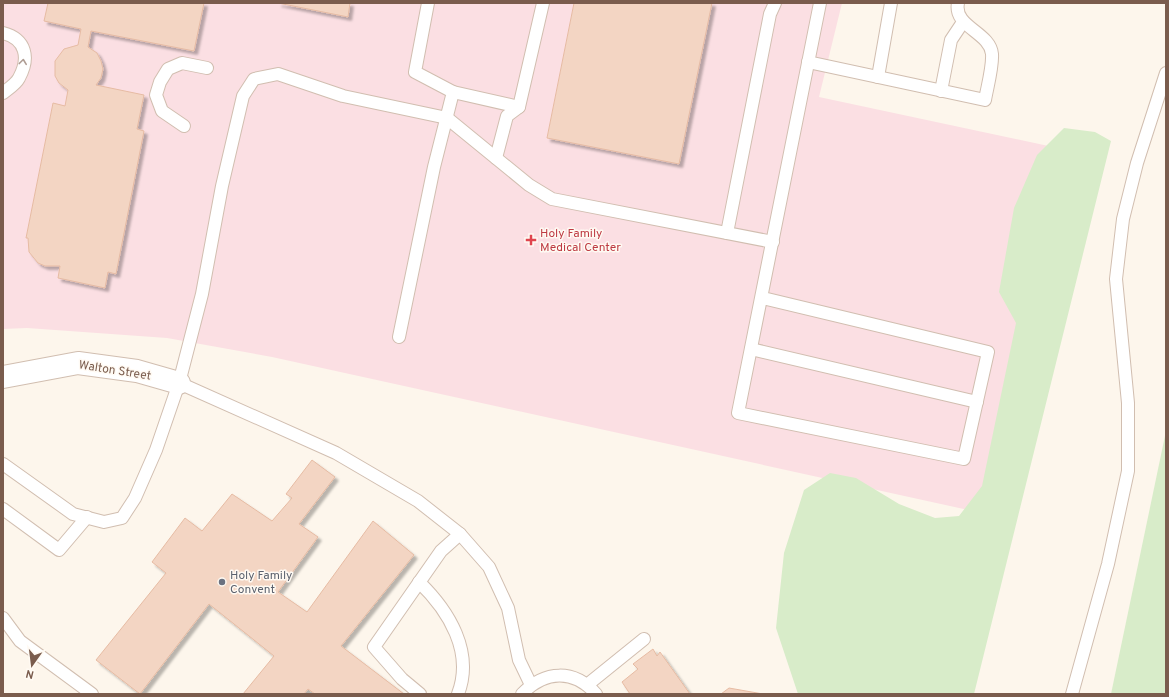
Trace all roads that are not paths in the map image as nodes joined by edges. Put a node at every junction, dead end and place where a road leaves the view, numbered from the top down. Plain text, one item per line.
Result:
1 (428, 3) edge
2 (542, 3) edge
3 (775, 3) edge
4 (820, 3) edge
5 (891, 3) edge
6 (958, 3) edge
7 (963, 22) junction
8 (3, 33) edge
9 (808, 62) junction
10 (207, 68) dead end
11 (1166, 73) edge
12 (878, 77) junction
13 (940, 91) junction
14 (453, 92) junction
15 (3, 93) edge
16 (519, 107) junction
17 (447, 118) junction
18 (184, 126) dead end
19 (496, 158) junction
20 (727, 233) junction
21 (774, 242) junction
22 (762, 298) junction
23 (399, 337) dead end
24 (751, 349) junction
25 (3, 377) edge
26 (179, 382) junction
27 (977, 402) junction
28 (3, 464) edge
29 (3, 509) edge
30 (87, 517) junction
31 (460, 534) junction
32 (419, 582) junction
33 (3, 618) edge
34 (644, 639) dead end
35 (531, 685) junction
36 (587, 685) junction
37 (92, 694) edge
38 (420, 694) edge
39 (458, 694) edge
40 (522, 694) edge
41 (596, 694) edge
42 (1072, 694) edge

1 - 14 lane
2 - 16 lane
3 - 20 lane
4 - 9 lane
5 - 12 lane
6 - 7 lane
7 - 13 lane
7 - 13 lane
15 -> 8 lane
9 - 12 lane
9 - 21 lane
10 - 18 lane
11 - 42 lane
12 - 13 lane
14 - 16 lane
14 - 17 lane
16 - 19 lane
17 - 19 lane
17 - 23 lane
17 - 26 lane
19 - 20 lane
20 - 21 lane
21 - 22 lane
22 - 24 lane
22 - 27 lane
24 - 27 lane
24 - 27 lane
25 - 26 street, Walton Street
26 - 30 lane
26 - 31 lane
28 - 30 lane
29 - 30 lane
31 - 32 lane
31 - 35 lane
32 - 38 lane
32 - 39 lane
33 - 37 lane
34 - 36 lane
35 - 36 lane
35 - 40 lane
36 - 41 lane

